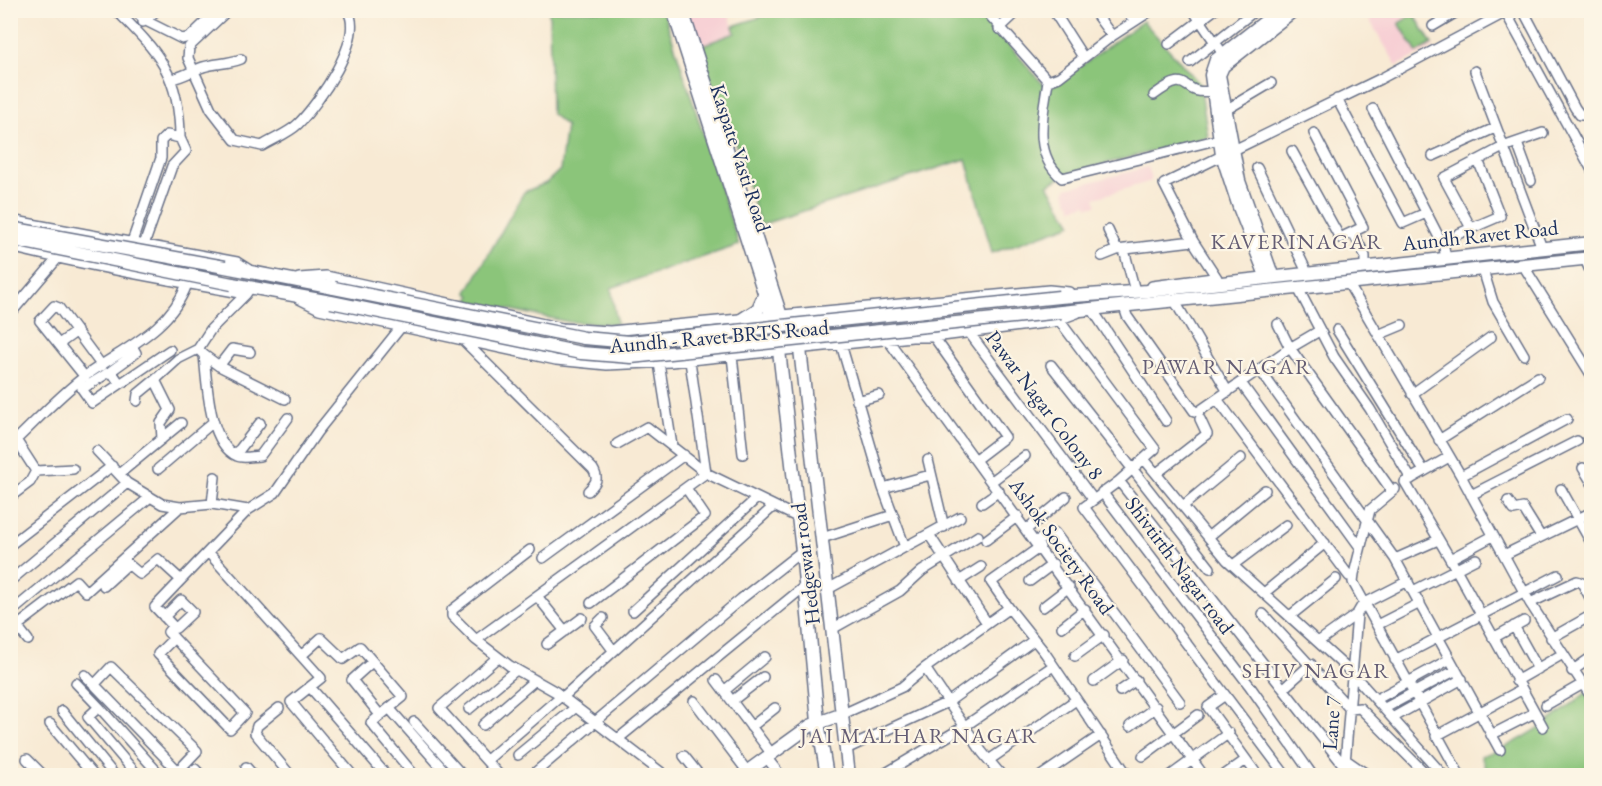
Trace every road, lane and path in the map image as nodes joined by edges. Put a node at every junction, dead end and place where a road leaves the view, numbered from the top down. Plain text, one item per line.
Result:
1 (116, 10) edge
2 (134, 10) edge
3 (157, 10) edge
4 (218, 10) edge
5 (228, 10) edge
6 (347, 10) edge
7 (673, 10) edge
8 (682, 10) edge
9 (985, 10) edge
10 (1019, 10) edge
11 (1053, 10) edge
12 (1093, 10) edge
13 (1127, 10) edge
14 (1192, 10) edge
15 (1214, 10) edge
16 (1252, 10) edge
17 (1280, 10) edge
18 (1294, 10) edge
19 (1460, 10) edge
20 (1523, 10) edge
21 (1149, 12) edge
22 (1508, 12) edge
23 (146, 21) junction
24 (1134, 21) junction
25 (1200, 21) junction
26 (1433, 26) dead end
27 (999, 28) junction
28 (138, 32) junction
29 (1112, 36) junction
30 (1215, 43) junction
31 (1169, 44) dead end
32 (1242, 45) junction
33 (1223, 54) junction
34 (1083, 57) junction
35 (241, 59) dead end
36 (1190, 62) dead end
37 (194, 71) junction
38 (1475, 72) dead end
39 (171, 79) junction
40 (1048, 81) junction
41 (1270, 83) dead end
42 (1211, 91) junction
43 (1154, 95) dead end
44 (1337, 99) junction
45 (1373, 109) dead end
46 (1224, 111) junction
47 (1592, 123) edge
48 (1496, 128) junction
49 (1314, 133) dead end
50 (1543, 133) dead end
51 (180, 138) junction
52 (1516, 143) junction
53 (1226, 145) junction
54 (1503, 147) junction
55 (1292, 151) dead end
56 (1433, 156) dead end
57 (1478, 160) junction
58 (1257, 168) dead end
59 (1592, 170) edge
60 (1531, 181) dead end
61 (741, 206) junction
62 (1426, 213) junction
63 (10, 220) edge
64 (10, 228) edge
65 (1471, 228) junction
66 (1108, 230) dead end
67 (1353, 232) junction
68 (1458, 234) dead end
69 (10, 239) edge
70 (1193, 241) junction
71 (131, 243) junction
72 (1592, 243) edge
73 (144, 246) junction
74 (10, 247) edge
75 (1542, 248) junction
76 (1121, 250) junction
77 (1102, 256) dead end
78 (57, 259) junction
79 (1446, 259) junction
80 (1588, 259) edge
81 (1365, 262) junction
82 (1419, 262) junction
83 (1523, 265) junction
84 (1305, 268) junction
85 (1483, 270) junction
86 (122, 271) junction
87 (252, 272) junction
88 (134, 273) junction
89 (1268, 273) junction
90 (1592, 274) edge
91 (1419, 275) junction
92 (291, 278) junction
93 (1216, 278) junction
94 (188, 284) junction
95 (1351, 288) junction
96 (248, 290) junction
97 (1300, 292) junction
98 (287, 293) junction
99 (765, 293) junction
100 (1087, 294) junction
101 (1139, 295) junction
102 (1123, 304) junction
103 (1177, 305) junction
104 (1090, 309) junction
105 (10, 314) edge
106 (1060, 316) junction
107 (777, 317) junction
108 (741, 320) junction
109 (1278, 324) dead end
110 (1402, 326) dead end
111 (401, 327) junction
112 (1337, 330) dead end
113 (77, 331) junction
114 (968, 331) junction
115 (1319, 331) junction
116 (1378, 335) junction
117 (934, 337) junction
118 (1491, 337) dead end
119 (463, 340) junction
120 (888, 340) junction
121 (59, 344) junction
122 (841, 344) junction
123 (1290, 348) junction
124 (800, 349) junction
125 (170, 350) dead end
126 (780, 350) junction
127 (201, 352) junction
128 (250, 352) dead end
129 (1524, 355) dead end
130 (732, 356) junction
131 (690, 361) junction
132 (659, 363) junction
133 (1052, 365) dead end
134 (219, 366) junction
135 (106, 368) junction
136 (1260, 370) junction
137 (1592, 376) edge
138 (85, 377) junction
139 (1538, 377) dead end
140 (155, 380) junction
141 (1240, 383) junction
142 (120, 384) junction
143 (1228, 392) junction
144 (1412, 394) junction
145 (879, 395) dead end
146 (285, 399) dead end
147 (1217, 399) junction
148 (137, 401) dead end
149 (857, 401) junction
150 (1197, 415) junction
151 (288, 418) dead end
152 (1567, 418) dead end
153 (1166, 421) dead end
154 (181, 423) dead end
155 (212, 423) junction
156 (260, 423) dead end
157 (13, 436) edge
158 (162, 439) junction
159 (1439, 440) junction
160 (1577, 441) dead end
161 (617, 444) dead end
162 (672, 446) junction
163 (96, 451) dead end
164 (234, 454) junction
165 (743, 454) dead end
166 (684, 455) junction
167 (1025, 456) dead end
168 (1449, 457) junction
169 (1241, 458) dead end
170 (1144, 459) junction
171 (928, 460) dead end
172 (975, 460) junction
173 (112, 466) junction
174 (1583, 468) dead end
175 (73, 469) dead end
176 (158, 469) dead end
177 (1132, 469) junction
178 (36, 471) junction
179 (1424, 471) junction
180 (706, 473) junction
181 (1157, 473) junction
182 (119, 474) junction
183 (930, 475) junction
184 (1461, 476) junction
185 (215, 477) dead end
186 (992, 481) junction
187 (1119, 481) junction
188 (1408, 481) junction
189 (127, 483) junction
190 (1592, 483) edge
191 (687, 488) junction
192 (883, 488) junction
193 (1561, 489) dead end
194 (1265, 490) dead end
195 (588, 491) dead end
196 (999, 491) junction
197 (1392, 491) junction
198 (1102, 492) junction
199 (1471, 495) junction
200 (10, 497) edge
201 (1066, 497) dead end
202 (149, 498) junction
203 (757, 498) junction
204 (1093, 500) junction
205 (1508, 501) dead end
206 (982, 503) dead end
207 (212, 504) junction
208 (774, 506) junction
209 (1183, 506) junction
210 (180, 507) junction
211 (248, 510) junction
212 (1302, 512) junction
213 (1592, 512) edge
214 (893, 515) junction
215 (1018, 516) junction
216 (960, 517) dead end
217 (1367, 517) junction
218 (799, 519) junction
219 (1576, 520) junction
220 (944, 526) junction
221 (1027, 529) junction
222 (930, 536) junction
223 (1493, 536) junction
224 (1208, 537) junction
225 (1541, 537) junction
226 (822, 538) junction
227 (1438, 540) junction
228 (1325, 543) junction
229 (1038, 544) junction
230 (1592, 544) edge
231 (10, 545) edge
232 (1360, 547) junction
233 (905, 548) junction
234 (530, 550) dead end
235 (802, 551) junction
236 (208, 552) junction
237 (1504, 555) junction
238 (543, 558) dead end
239 (944, 558) junction
240 (1395, 559) junction
241 (1450, 559) junction
242 (1476, 559) dead end
243 (1053, 564) junction
244 (1233, 565) junction
245 (981, 567) dead end
246 (1210, 568) dead end
247 (1456, 569) junction
248 (1354, 574) junction
249 (1558, 575) dead end
250 (1336, 579) dead end
251 (181, 580) junction
252 (959, 581) junction
253 (1030, 581) dead end
254 (1408, 581) junction
255 (10, 582) edge
256 (104, 586) dead end
257 (805, 586) junction
258 (1069, 587) junction
259 (828, 590) junction
260 (1413, 591) junction
261 (1524, 592) junction
262 (1264, 593) junction
263 (537, 596) junction
264 (1592, 601) edge
265 (1364, 602) junction
266 (591, 603) dead end
267 (1420, 603) junction
268 (1530, 603) junction
269 (1009, 608) junction
270 (1043, 608) dead end
271 (1085, 609) junction
272 (633, 611) dead end
273 (10, 613) edge
274 (1263, 614) dead end
275 (1357, 614) junction
276 (1481, 614) junction
277 (1592, 615) edge
278 (1290, 616) junction
279 (164, 617) junction
280 (582, 618) dead end
281 (603, 618) dead end
282 (1524, 621) dead end
283 (987, 623) junction
284 (1377, 625) junction
285 (173, 626) junction
286 (1514, 626) junction
287 (1062, 627) dead end
288 (832, 629) junction
289 (565, 631) junction
290 (1104, 634) junction
291 (1438, 637) junction
292 (174, 638) junction
293 (1493, 638) junction
294 (1551, 638) junction
295 (28, 640) dead end
296 (476, 640) junction
297 (1034, 640) junction
298 (1318, 642) junction
299 (547, 644) dead end
300 (614, 650) junction
301 (302, 655) junction
302 (1561, 655) junction
303 (1075, 656) dead end
304 (498, 657) junction
305 (765, 657) dead end
306 (1592, 657) edge
307 (1450, 659) junction
308 (1122, 660) junction
309 (1395, 660) junction
310 (372, 662) junction
311 (1311, 664) junction
312 (1053, 666) junction
313 (925, 668) junction
314 (1538, 669) junction
315 (516, 670) junction
316 (1456, 670) junction
317 (1572, 671) junction
318 (1352, 673) junction
319 (85, 675) dead end
320 (763, 677) dead end
321 (535, 680) junction
322 (716, 680) dead end
323 (1136, 680) junction
324 (1462, 680) junction
325 (1094, 681) dead end
326 (1516, 681) junction
327 (1407, 682) junction
328 (76, 683) dead end
329 (94, 684) junction
330 (1581, 685) junction
331 (310, 687) junction
332 (1284, 688) junction
333 (1521, 690) junction
334 (724, 691) junction
335 (1120, 691) dead end
336 (1413, 693) junction
337 (1225, 695) junction
338 (562, 697) junction
339 (1592, 698) edge
340 (1377, 699) junction
341 (1077, 700) junction
342 (694, 701) dead end
343 (732, 701) junction
344 (948, 702) junction
345 (1180, 702) dead end
346 (1419, 703) junction
347 (1546, 705) dead end
348 (99, 707) junction
349 (576, 707) junction
350 (1156, 707) junction
351 (279, 708) dead end
352 (389, 708) junction
353 (776, 708) dead end
354 (1385, 708) junction
355 (1350, 709) junction
356 (469, 710) dead end
357 (62, 711) dead end
358 (1479, 713) junction
359 (1534, 713) junction
360 (843, 714) junction
361 (380, 715) junction
362 (1198, 715) dead end
363 (1394, 717) junction
364 (595, 721) junction
365 (414, 722) dead end
366 (818, 722) junction
367 (50, 724) dead end
368 (483, 725) dead end
369 (965, 726) junction
370 (1130, 726) dead end
371 (751, 727) junction
372 (1542, 727) dead end
373 (1174, 733) junction
374 (1229, 733) junction
375 (1101, 735) junction
376 (1491, 735) junction
377 (1437, 736) junction
378 (619, 738) junction
379 (846, 749) junction
380 (1500, 750) dead end
381 (518, 755) dead end
382 (769, 755) junction
383 (684, 756) dead end
384 (1143, 756) dead end
385 (1192, 758) junction
386 (27, 759) dead end
387 (487, 760) junction
388 (989, 760) junction
389 (1242, 762) dead end
390 (246, 767) dead end
391 (1345, 768) edge
392 (744, 773) edge
393 (1123, 774) edge
394 (44, 776) edge
395 (94, 776) edge
396 (115, 776) edge
397 (138, 776) edge
398 (161, 776) edge
399 (254, 776) edge
400 (291, 776) edge
401 (353, 776) edge
402 (387, 776) edge
403 (415, 776) edge
404 (449, 776) edge
405 (463, 776) edge
406 (500, 776) edge
407 (531, 776) edge
408 (666, 776) edge
409 (700, 776) edge
410 (781, 776) edge
411 (826, 776) edge
412 (849, 776) edge
413 (881, 776) edge
414 (1002, 776) edge
415 (1041, 776) edge
416 (1170, 776) edge
417 (1204, 776) edge
418 (1223, 776) edge
419 (1258, 776) edge
420 (1286, 776) edge
421 (1313, 776) edge
422 (1368, 776) edge
423 (1428, 776) edge
424 (1444, 776) edge
425 (1460, 776) edge

1 - 28 street
2 - 23 street
3 - 23 street
4 - 23 street
5 - 37 street
6 - 37 street
7 - 61 main road, Kaspate Vasti Road
8 - 61 main road, Kaspate Vasti Road
9 - 27 street
10 - 27 street
11 - 34 street
12 - 29 street
13 - 24 street
14 - 25 street
15 - 25 street
16 - 30 street
17 - 32 main road
18 - 32 main road
19 - 26 street
20 - 47 street
21 - 24 street
22 - 44 street
22 - 59 street
23 - 28 street
24 - 29 street
25 - 30 street
25 - 31 street
27 - 40 street
28 - 39 street
29 - 34 street
30 - 33 street
30 - 36 street
32 - 33 main road
32 - 46 main road
33 - 42 main road
34 - 40 street
35 - 37 street
37 - 39 street
38 - 48 street
39 - 51 street
40 - 53 street
41 - 46 street
42 - 43 street
42 - 53 main road
44 - 53 street
44 - 62 street
45 - 62 street
46 - 53 main road
48 - 54 street
48 - 56 street
49 - 67 street
50 - 52 street
51 - 71 street
51 - 73 street
52 - 54 street
52 - 60 street
53 - 70 street
53 - 89 main road
54 - 57 street
54 - 75 street
55 - 67 street
57 - 65 street
57 - 65 street
58 - 84 street
61 - 99 main road, Kaspate Vasti Road
61 - 107 main road, Kaspate Vasti Road
62 - 79 street
63 - 71 street
64 - 87 main road, bridge
65 - 68 street
66 - 76 street
67 - 81 street
69 - 96 main road, bridge
70 - 76 street
70 - 93 street
71 - 73 street
71 - 86 street
72 - 75 main road, Aundh Ravet Road
73 - 87 street
73 - 88 street
74 - 78 street
75 - 79 main road, Aundh Ravet Road
76 - 77 street
76 - 101 street
78 - 86 street
78 - 105 street
79 - 82 main road, Aundh Ravet Road
80 - 83 main road, Aundh Ravet Road
80 - 90 street
81 - 82 street
81 - 84 street
82 - 101 main road, Aundh Ravet Road
83 - 85 main road, Aundh Ravet Road
83 - 137 street
84 - 89 street
85 - 91 main road, Aundh Ravet Road
85 - 129 street
86 - 88 street
87 - 92 main road
88 - 94 street
89 - 93 street
91 - 95 street
91 - 101 main road, Aundh Ravet Road
92 - 100 main road, Aundh Ravet Road, bridge
92 - 108 street, Aundh - Ravet BRTS Road
93 - 101 street
94 - 96 street
94 - 135 street
95 - 97 street
95 - 116 street
96 - 98 main road
96 - 127 street
97 - 103 street
97 - 115 street
98 - 106 main road, Aundh Ravet Road, bridge
98 - 111 street, Aundh - Ravet BRTS Road
99 - 107 main road, Kaspate Vasti Road
99 - 108 main road
100 - 101 main road, Aundh Ravet Road
100 - 107 street, Aundh - Ravet BRTS Road
101 - 102 main road, Aundh Ravet Road
101 - 103 street
102 - 104 main road, Aundh Ravet Road
102 - 150 street
103 - 143 street
104 - 106 main road, Aundh Ravet Road
104 - 153 street
106 - 114 street, Aundh - Ravet BRTS Road
106 - 170 street
107 - 108 street, Aundh - Ravet BRTS Road
107 - 124 main road
107 - 126 main road, Hedgewar road
109 - 123 street
110 - 116 street
111 - 119 street, Aundh - Ravet BRTS Road
111 - 211 street
112 - 179 street
113 - 121 street
113 - 121 street
113 - 135 street
114 - 117 street, Aundh - Ravet BRTS Road
114 - 204 street, Pawar Nagar Colony 8
115 - 123 street
115 - 188 street
116 - 144 street
117 - 120 street, Aundh - Ravet BRTS Road
117 - 172 street
118 - 144 street
119 - 132 street, Aundh - Ravet BRTS Road
119 - 195 street
120 - 122 street, Aundh - Ravet BRTS Road
120 - 172 street, Ashok Society Road
121 - 138 street
122 - 124 street, Aundh - Ravet BRTS Road
122 - 149 street
123 - 136 street
123 - 197 street
124 - 126 street, Aundh - Ravet BRTS Road
124 - 226 main road, Hedgewar road
125 - 142 street
126 - 130 street, Aundh - Ravet BRTS Road
126 - 218 main road, Hedgewar road
127 - 134 street
127 - 140 street
127 - 155 street
128 - 134 street
130 - 131 street, Aundh - Ravet BRTS Road
130 - 165 street
131 - 132 street, Aundh - Ravet BRTS Road
131 - 180 street
132 - 162 street
133 - 177 street
134 - 146 street
135 - 138 street
135 - 142 street
135 - 142 street
136 - 141 street
136 - 217 street
138 - 157 street
139 - 159 street
140 - 148 street
140 - 158 street
141 - 143 street
141 - 232 street
143 - 147 street
144 - 159 street
145 - 149 street
147 - 150 street
147 - 212 street
149 - 192 street
150 - 181 street
151 - 164 street
152 - 184 street
154 - 158 street
155 - 164 street
155 - 176 street
156 - 164 street
157 - 178 street
158 - 182 street
159 - 168 street
160 - 199 street
161 - 162 street
162 - 166 street
163 - 173 street
166 - 180 street
166 - 238 street
167 - 186 street
168 - 179 street
168 - 184 street
169 - 209 street
170 - 177 street
170 - 181 street
171 - 183 street
172 - 186 street, Ashok Society Road
173 - 182 street
173 - 231 street
174 - 190 street
175 - 178 street
177 - 187 street
177 - 246 street
178 - 200 street
179 - 188 street
180 - 191 street
180 - 203 street
181 - 209 street
182 - 189 street
183 - 192 street
183 - 220 street
184 - 199 street
185 - 207 street
186 - 196 street, Ashok Society Road
187 - 198 street
187 - 332 street
188 - 197 street
188 - 227 street
189 - 202 street
189 - 255 street
191 - 263 street
191 - 266 street
192 - 214 street
193 - 219 street
194 - 224 street
196 - 206 street
196 - 215 street, Ashok Society Road
197 - 217 street
198 - 204 street
198 - 421 street, Shivtirth Nagar road
199 - 223 street
201 - 221 street
202 - 210 street
202 - 273 street
203 - 208 street
203 - 272 street
204 - 337 street
205 - 225 street
207 - 210 street
207 - 211 street
208 - 218 street
208 - 300 street
209 - 224 street
210 - 295 street
211 - 236 street
212 - 228 street
212 - 244 street
213 - 219 street
214 - 226 street
214 - 233 street
215 - 221 street, Ashok Society Road
215 - 239 street
216 - 220 street
217 - 232 street
217 - 240 street
218 - 235 main road, Hedgewar road
219 - 225 street
219 - 230 street
220 - 222 street
221 - 229 street, Ashok Society Road
222 - 233 street
222 - 239 street
223 - 237 street
223 - 241 street
224 - 244 street
225 - 237 street
226 - 259 main road, Hedgewar road
227 - 240 street
227 - 241 street
228 - 248 street
228 - 262 street
229 - 243 street, Ashok Society Road
229 - 269 street
229 - 345 street
232 - 248 street
233 - 259 street
234 - 296 street
235 - 257 main road, Hedgewar road
235 - 364 street
236 - 251 street
236 - 301 street
237 - 261 street
239 - 252 street
239 - 288 street
240 - 254 street
241 - 247 street
242 - 247 street
243 - 253 street
243 - 258 street, Ashok Society Road
244 - 262 street
245 - 252 street
247 - 260 street
247 - 276 street
248 - 265 street
249 - 261 street
250 - 278 street
251 - 256 street
251 - 279 street
252 - 283 street
254 - 260 street
254 - 265 street
257 - 366 main road, Hedgewar road
257 - 378 street
258 - 270 street
258 - 271 street, Ashok Society Road
259 - 288 main road, Hedgewar road
260 - 267 street
261 - 268 street
261 - 276 street
262 - 278 street
263 - 289 street
263 - 296 street
264 - 268 street
265 - 275 street
265 - 284 street
267 - 284 street
267 - 291 street
268 - 294 street
269 - 283 street
269 - 297 street
271 - 287 street
271 - 290 street, Ashok Society Road
274 - 311 street
275 - 298 street
275 - 318 street, Lane 7
276 - 291 street
276 - 293 street
277 - 294 street
278 - 298 street
279 - 285 street
279 - 285 street
280 - 289 street
281 - 300 street
282 - 286 street
283 - 313 street
284 - 309 street
285 - 292 street
286 - 293 street
286 - 314 street
288 - 360 main road, Hedgewar road
289 - 299 street
290 - 303 street
290 - 308 street, Ashok Society Road
291 - 307 street
291 - 309 street
292 - 292 street
293 - 326 street
294 - 302 street
296 - 304 street
297 - 312 street
297 - 344 street
298 - 318 street
300 - 338 street
301 - 310 street
301 - 331 street
302 - 314 street
302 - 317 street
304 - 315 street
304 - 387 street
305 - 334 street
306 - 317 street
307 - 316 street
307 - 327 street
308 - 323 street, Ashok Society Road
308 - 325 street
309 - 327 street
310 - 352 street
310 - 361 street
311 - 332 street
311 - 355 street
312 - 341 street
312 - 369 street
313 - 344 street
313 - 360 street
314 - 326 street
315 - 321 street
315 - 356 street
316 - 324 street
316 - 336 street
317 - 330 street
318 - 340 street
318 - 355 street, Lane 7
319 - 329 street
320 - 343 street
321 - 338 street
321 - 368 street
322 - 334 street
323 - 335 street
323 - 350 street, Ashok Society Road
324 - 346 street
324 - 358 street
326 - 333 street
327 - 336 street
327 - 340 street
328 - 348 street
329 - 329 street
330 - 339 street
330 - 347 street
331 - 401 street
331 - 402 street
332 - 391 street
333 - 358 street
333 - 359 street
334 - 343 street
336 - 346 street
336 - 354 street
337 - 374 street
337 - 420 street
338 - 349 street
338 - 387 street
340 - 354 street
341 - 375 street
341 - 388 street
342 - 392 street
343 - 371 street
344 - 369 street
344 - 379 street
346 - 363 street
346 - 377 street
348 - 397 street
348 - 398 street
349 - 364 street
349 - 381 street
350 - 370 street
350 - 373 street, Ashok Society Road
351 - 400 street
352 - 361 street
352 - 404 street
353 - 371 street
354 - 363 street
355 - 391 street, Lane 7
355 - 423 street
357 - 396 street
358 - 376 street
358 - 377 street
359 - 372 street
359 - 376 street
360 - 366 main road
360 - 379 main road, Hedgewar road
361 - 403 street
362 - 373 street
363 - 424 street
364 - 378 street
364 - 407 street
365 - 405 street
366 - 382 main road
366 - 411 main road, Hedgewar road
367 - 395 street
369 - 388 street
369 - 413 street
371 - 382 street
373 - 384 street
373 - 385 street, Ashok Society Road
374 - 385 street
374 - 419 street
375 - 393 street
375 - 415 street
376 - 380 street
377 - 425 street
378 - 408 street
379 - 412 main road, Hedgewar road
382 - 392 main road
382 - 410 street
383 - 409 street
385 - 416 street
385 - 417 street, Ashok Society Road
386 - 394 street
387 - 406 street
388 - 414 street
389 - 418 street
390 - 399 street
391 - 422 street

